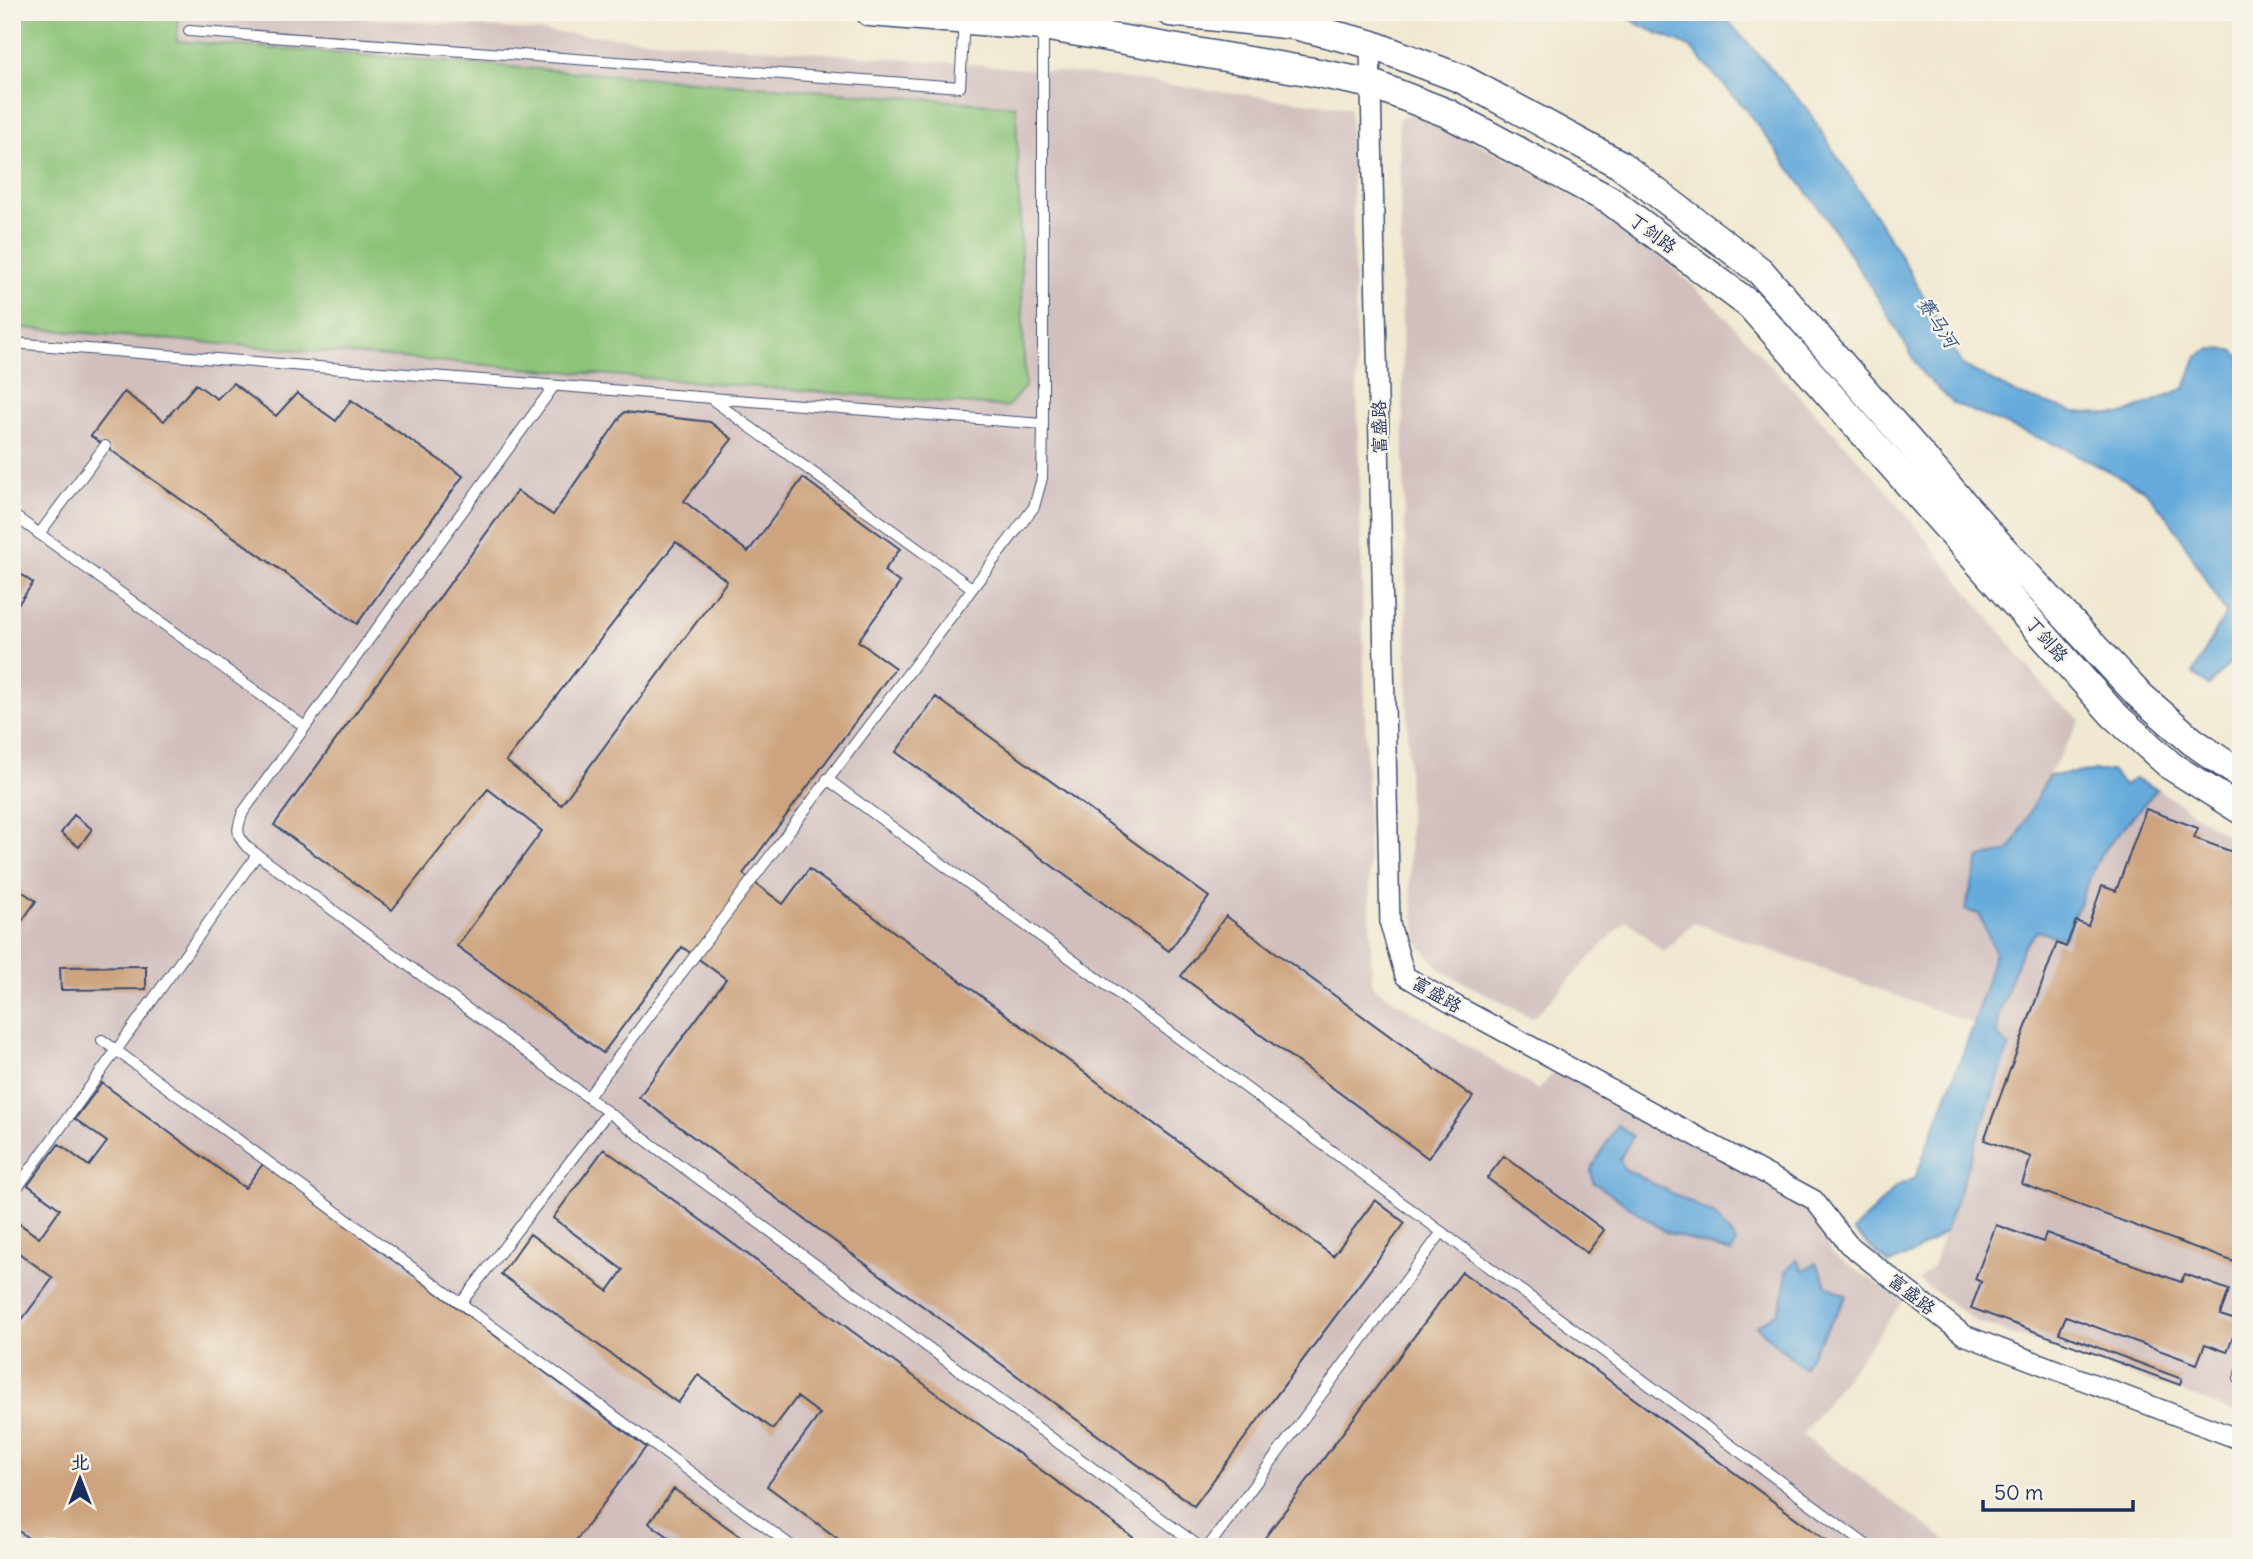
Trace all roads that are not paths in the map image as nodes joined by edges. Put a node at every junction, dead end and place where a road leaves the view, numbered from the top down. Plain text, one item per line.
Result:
1 (870, 12) edge
2 (1170, 12) edge
3 (964, 20) junction
4 (1043, 26) junction
5 (189, 31) dead end
6 (1370, 44) junction
7 (1372, 84) junction
8 (12, 343) edge
9 (554, 386) junction
10 (710, 398) junction
11 (1043, 424) junction
12 (105, 446) dead end
13 (12, 514) edge
14 (39, 534) junction
15 (972, 588) junction
16 (305, 727) junction
17 (2241, 775) edge
18 (827, 779) junction
19 (2241, 810) edge
20 (257, 855) junction
21 (102, 1040) dead end
22 (116, 1050) junction
23 (588, 1097) junction
24 (608, 1112) junction
25 (12, 1195) edge
26 (1442, 1232) junction
27 (461, 1303) junction
28 (2241, 1440) edge
29 (793, 1547) edge
30 (1200, 1547) edge
31 (1208, 1547) edge
32 (1869, 1547) edge

1 - 3 main road, 丁剑路
2 - 6 main road, 丁剑路
3 - 4 main road, 丁剑路
3 - 5 lane
4 - 7 main road, 丁剑路
4 - 11 lane
6 - 7 street, 富盛路
6 - 17 main road, 丁剑路
7 - 19 main road, 丁剑路
7 - 28 street, 富盛路
8 - 9 lane
9 - 10 lane
9 - 16 lane
10 - 11 lane
10 - 15 lane
11 - 15 lane
12 - 14 lane
13 - 14 lane
14 - 16 lane
15 - 18 lane
16 - 20 lane
18 - 23 lane
18 - 26 lane
20 - 22 lane
20 - 23 lane
21 - 22 lane
22 - 25 lane
22 - 27 lane
23 - 24 lane
24 - 27 lane
24 - 30 lane
26 - 31 lane
26 - 32 lane
27 - 29 lane

